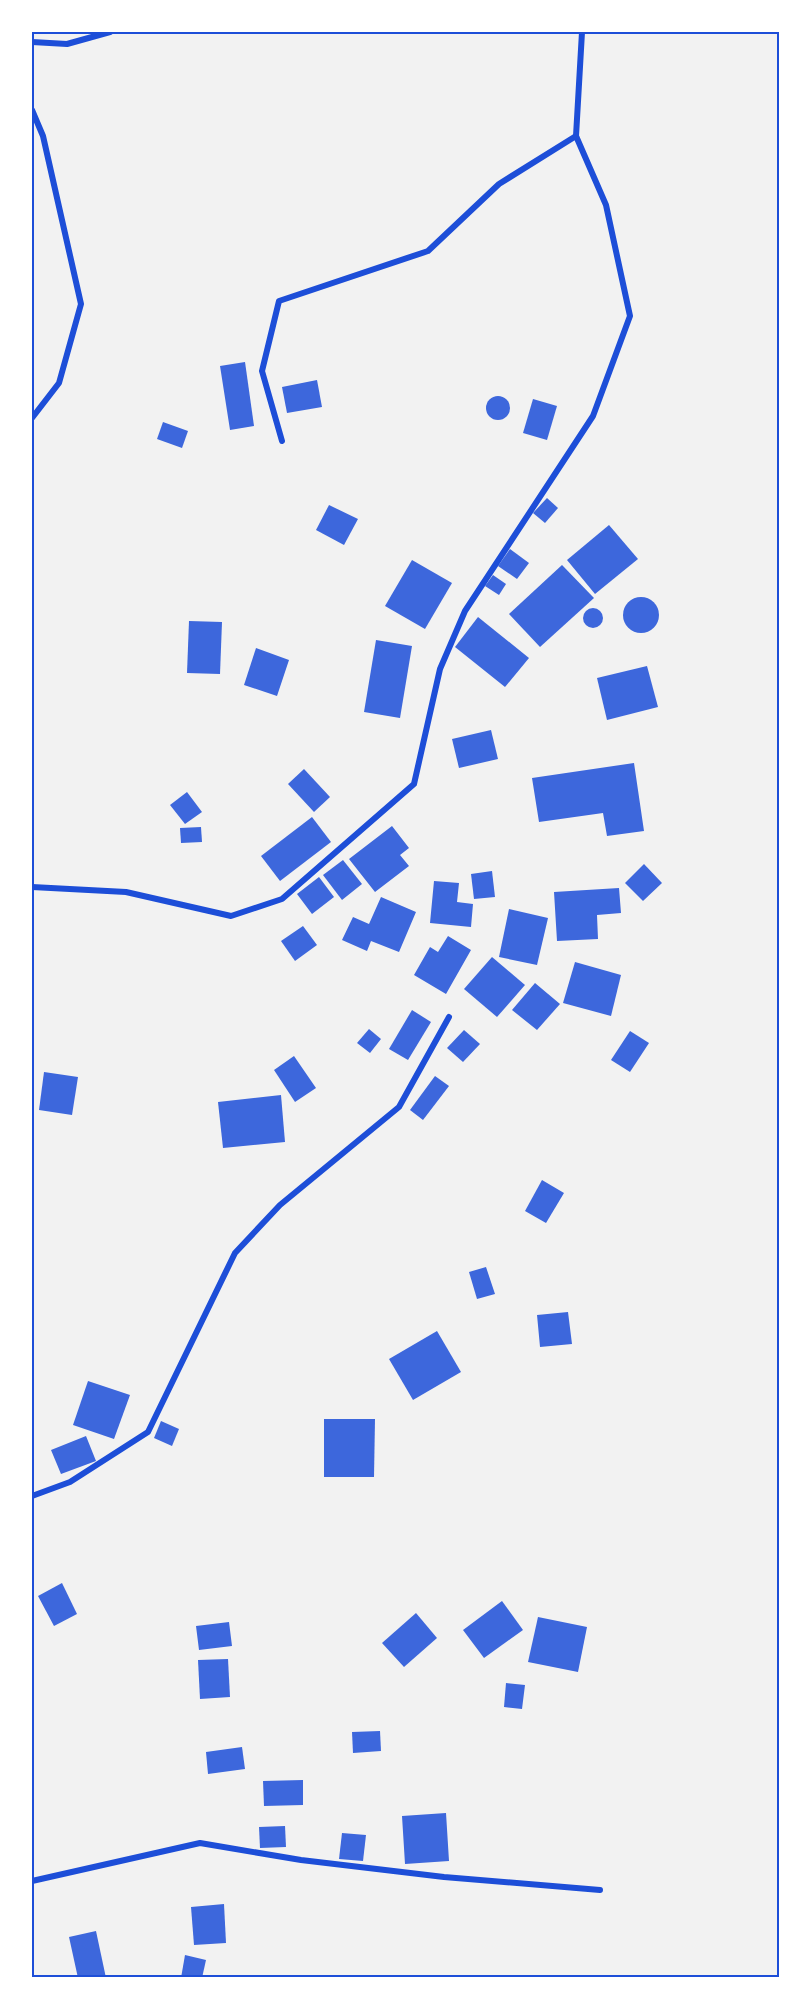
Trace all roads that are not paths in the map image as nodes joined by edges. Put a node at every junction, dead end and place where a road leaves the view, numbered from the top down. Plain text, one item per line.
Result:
1 (110, 32) edge
2 (582, 32) edge
3 (32, 42) edge
4 (32, 110) edge
5 (576, 136) junction
6 (32, 418) edge
7 (282, 441) dead end
8 (32, 887) edge
9 (449, 1017) dead end
10 (32, 1496) edge
11 (32, 1881) edge
12 (600, 1890) dead end

1 - 3 street
2 - 5 street
4 - 6 street
5 - 7 street
5 - 8 street
9 - 10 street
11 - 12 street

